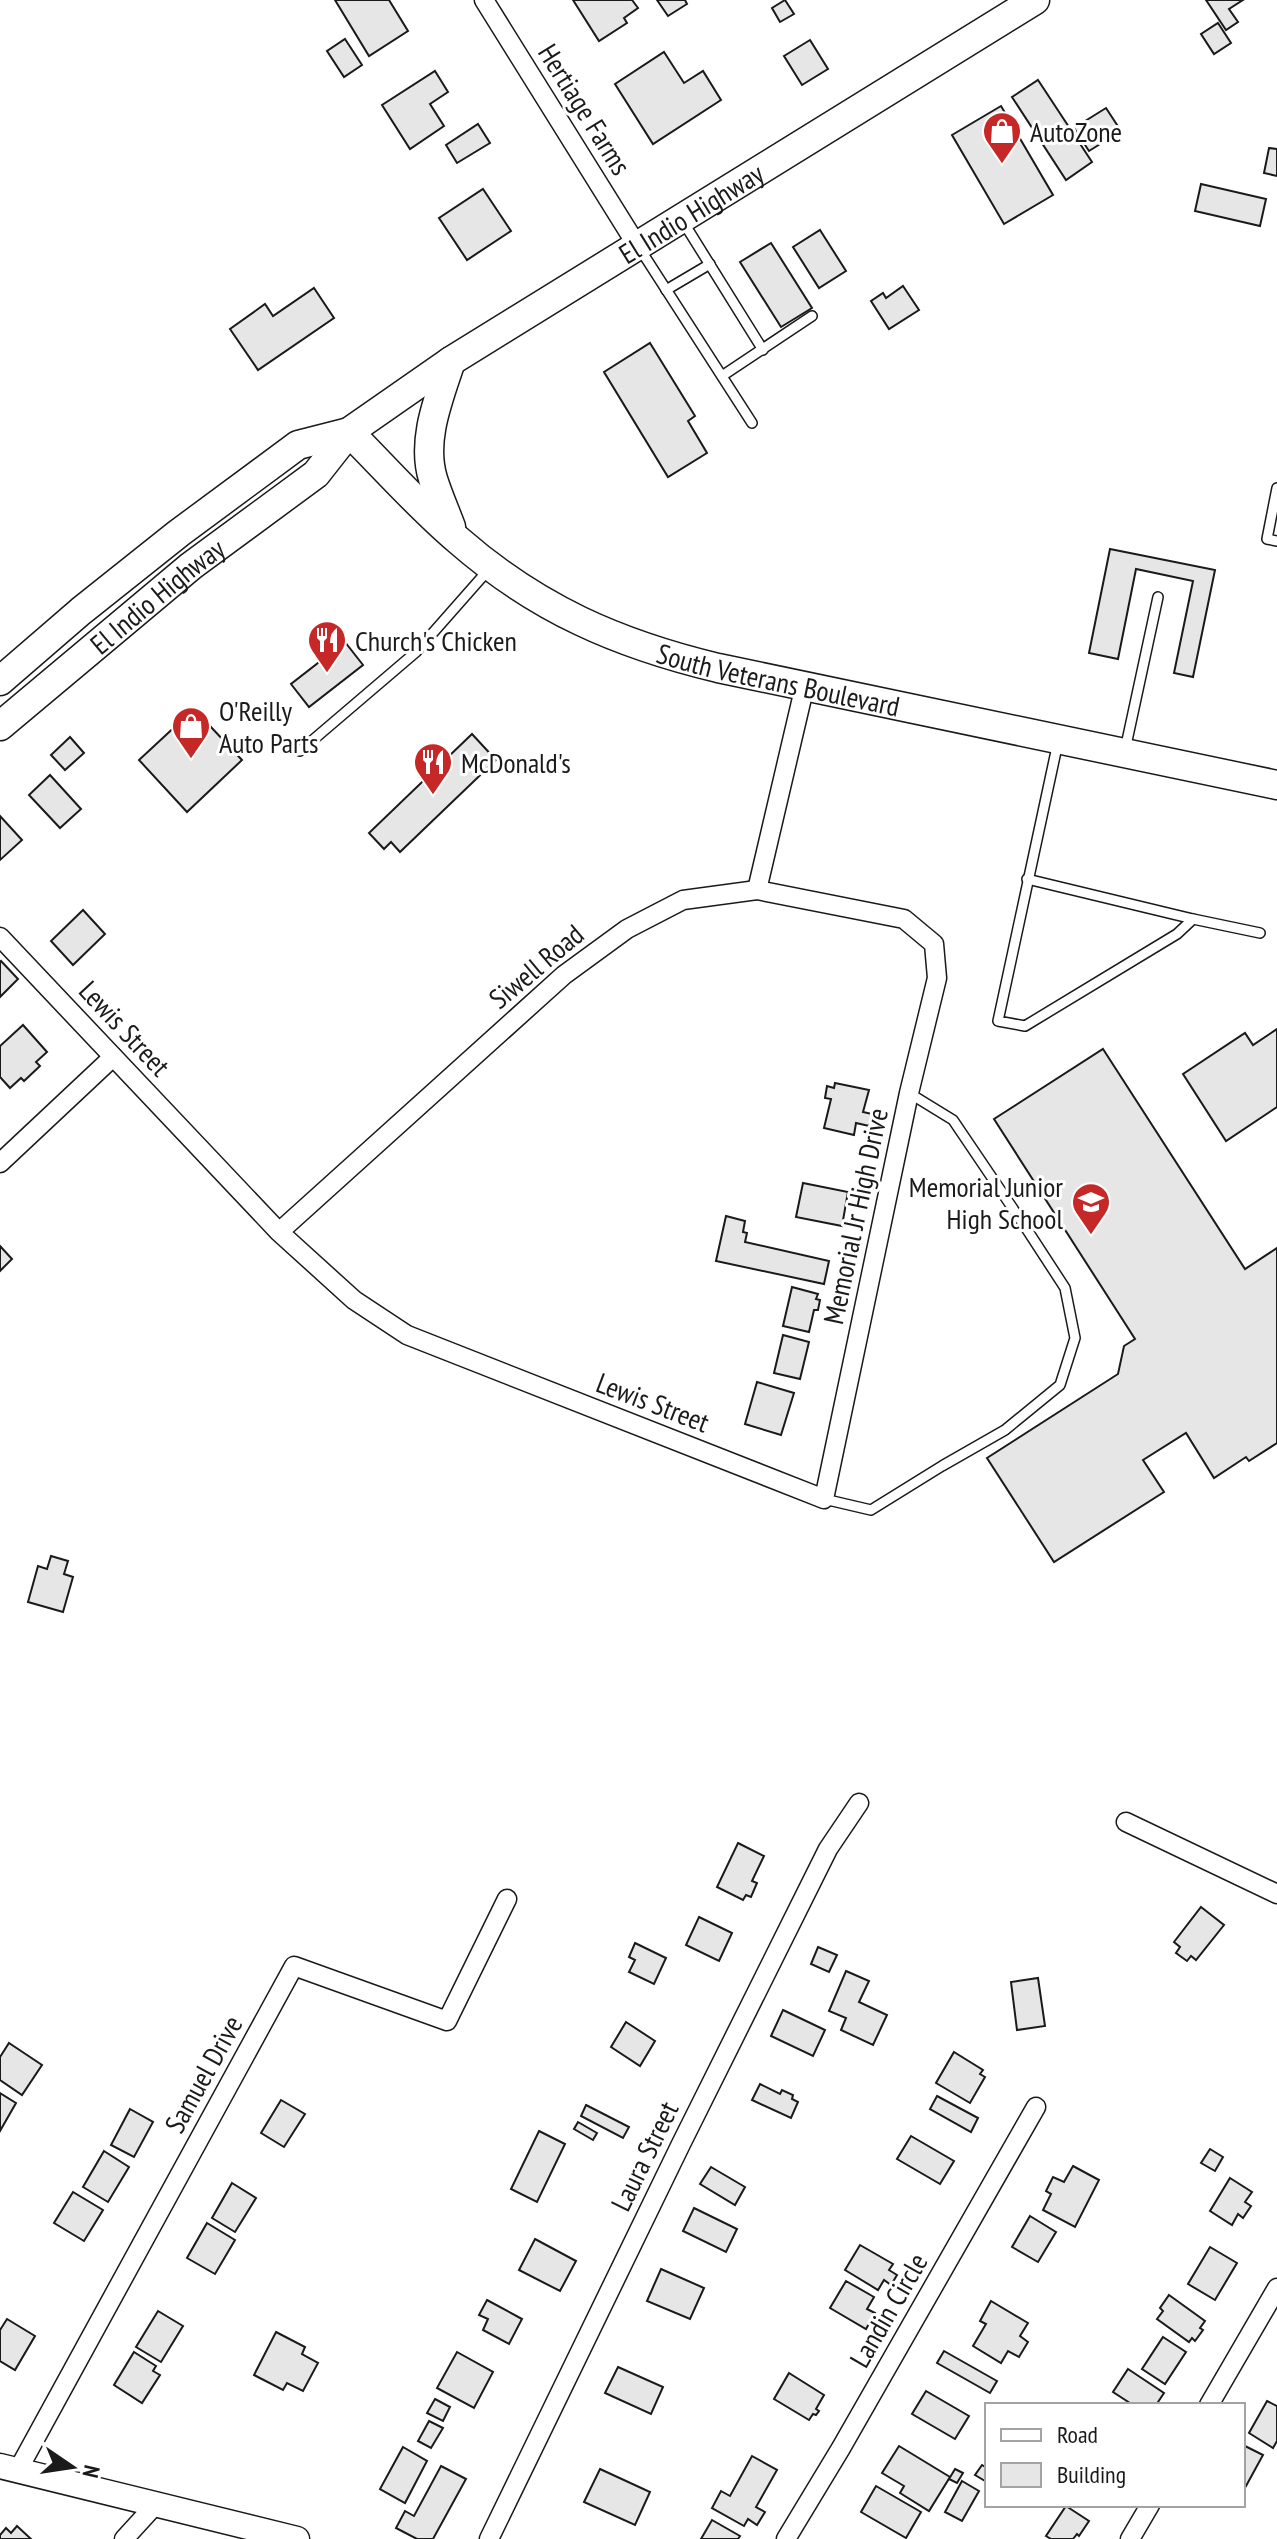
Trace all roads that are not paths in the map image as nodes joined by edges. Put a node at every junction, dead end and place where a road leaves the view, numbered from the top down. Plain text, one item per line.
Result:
1 (484, 0) edge
2 (1035, 0) edge
3 (682, 219) junction
4 (638, 247) junction
5 (710, 264) junction
6 (666, 290) junction
7 (812, 316) dead end
8 (763, 350) junction
9 (451, 361) junction
10 (722, 376) junction
11 (752, 423) dead end
12 (349, 432) junction
13 (1277, 488) edge
14 (456, 539) junction
15 (1277, 541) edge
16 (491, 567) junction
17 (1158, 597) dead end
18 (0, 681) edge
19 (805, 685) junction
20 (0, 726) edge
21 (1058, 739) junction
22 (300, 751) dead end
23 (1125, 753) junction
24 (1277, 785) edge
25 (1027, 879) junction
26 (757, 890) junction
27 (1193, 919) junction
28 (1260, 933) dead end
29 (0, 937) edge
30 (934, 944) joint
31 (113, 1057) junction
32 (909, 1093) junction
33 (0, 1163) edge
34 (279, 1232) junction
35 (824, 1499) junction
36 (859, 1803) dead end
37 (1126, 1822) dead end
38 (1277, 1894) edge
39 (507, 1899) dead end
40 (1036, 2107) dead end
41 (1277, 2288) edge
42 (1210, 2403) edge
43 (9, 2468) edge
44 (156, 2504) junction
45 (1149, 2507) edge
46 (124, 2539) edge
47 (297, 2539) edge
48 (489, 2539) edge
49 (786, 2539) edge
50 (1130, 2539) edge

1 - 4 street, Hertiage Farms
2 - 3 main road, El Indio Highway
3 - 4 main road, El Indio Highway
3 - 5 lane
4 - 6 lane
4 - 9 main road, El Indio Highway
5 - 6 lane
5 - 8 lane
6 - 10 lane
7 - 8 lane
8 - 10 lane
9 - 12 main road, El Indio Highway
9 - 14 main road
10 - 11 lane
12 - 14 main road, South Veterans Boulevard
12 - 18 main road, El Indio Highway
12 - 20 main road, El Indio Highway
13 - 15 lane
14 - 16 main road, South Veterans Boulevard
16 - 19 main road, South Veterans Boulevard
16 - 22 lane
17 - 23 lane
19 - 21 main road, South Veterans Boulevard
19 - 26 street
21 - 23 main road, South Veterans Boulevard
21 - 25 lane
23 - 24 main road, South Veterans Boulevard
25 - 27 lane
25 - 27 lane
26 - 30 street, Siwell Road
26 - 34 street, Siwell Road
27 - 28 lane
29 - 31 street, Lewis Street
30 - 32 street, Memorial Jr High Drive
31 - 33 street
31 - 34 street, Lewis Street
32 - 35 street, Memorial Jr High Drive
32 - 35 lane, Lewis Street
34 - 35 street, Lewis Street
36 - 48 street, Laura Street
37 - 38 street
39 - 43 street, Samuel Drive
40 - 49 street, Landin Circle
41 - 42 street
43 - 44 street
44 - 46 street
44 - 47 street
45 - 50 street

